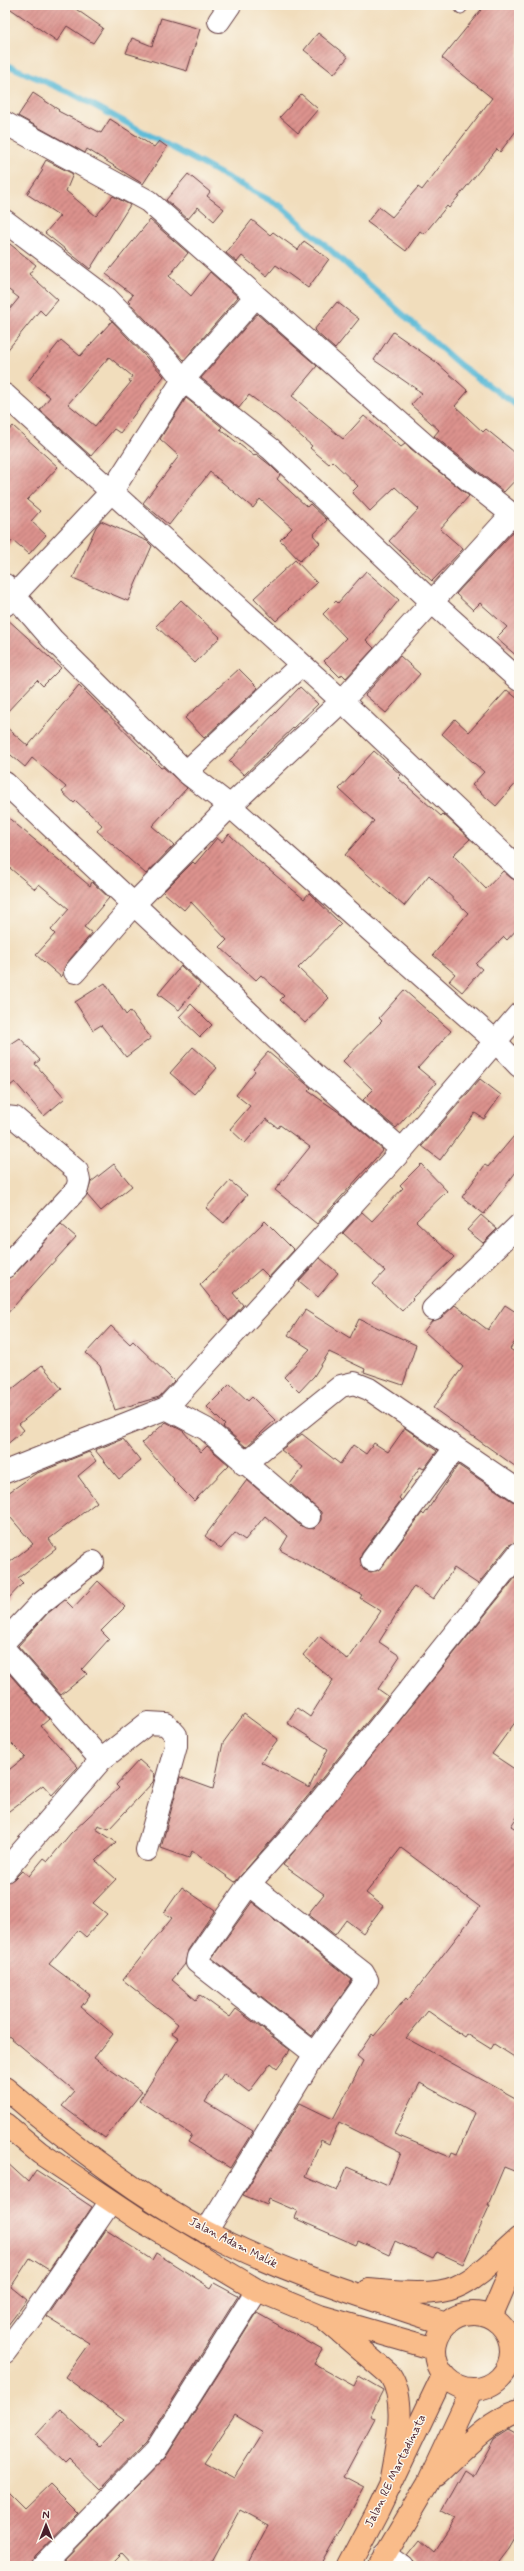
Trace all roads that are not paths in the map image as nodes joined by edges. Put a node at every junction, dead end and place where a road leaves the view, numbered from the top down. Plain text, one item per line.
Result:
1 (5, 123) edge
2 (5, 221) edge
3 (256, 296) junction
4 (183, 380) junction
5 (5, 395) edge
6 (112, 491) junction
7 (515, 517) edge
8 (8, 595) edge
9 (432, 602) junction
10 (301, 665) junction
11 (519, 680) edge
12 (342, 701) junction
13 (186, 772) junction
14 (5, 783) edge
15 (230, 806) junction
16 (519, 869) edge
17 (134, 904) junction
18 (75, 972) dead end
19 (519, 1014) edge
20 (494, 1040) junction
21 (519, 1066) edge
22 (5, 1117) edge
23 (402, 1150) junction
24 (519, 1225) edge
25 (5, 1267) edge
26 (433, 1308) dead end
27 (166, 1408) junction
28 (455, 1448) junction
29 (244, 1464) junction
30 (5, 1472) edge
31 (519, 1490) edge
32 (309, 1517) dead end
33 (519, 1553) edge
34 (372, 1560) dead end
35 (93, 1562) dead end
36 (5, 1641) edge
37 (5, 1650) edge
38 (101, 1760) junction
39 (147, 1850) dead end
40 (5, 1871) edge
41 (249, 1884) junction
42 (315, 2054) junction
43 (5, 2088) edge
44 (5, 2124) edge
45 (111, 2201) junction
46 (206, 2232) junction
47 (519, 2238) edge
48 (519, 2252) edge
49 (341, 2289) junction
50 (257, 2290) junction
51 (320, 2316) junction
52 (491, 2317) junction
53 (446, 2324) junction
54 (514, 2336) edge
55 (435, 2349) junction
56 (5, 2352) edge
57 (512, 2373) edge
58 (443, 2375) junction
59 (472, 2390) junction
60 (519, 2411) edge
61 (428, 2483) junction
62 (389, 2485) junction
63 (389, 2562) edge
64 (43, 2566) edge
65 (348, 2566) edge

1 - 3 street
2 - 4 street
3 - 4 street
3 - 7 street
4 - 6 street
4 - 9 street
5 - 6 street
6 - 8 street
6 - 10 street
7 - 9 street
8 - 13 street
9 - 11 street
9 - 12 street
10 - 12 street
10 - 13 street
12 - 15 street
12 - 16 street
13 - 15 street
14 - 17 street
15 - 17 street
15 - 20 street
17 - 18 street
17 - 23 street
19 - 20 street
20 - 21 street
20 - 23 street
22 - 25 street
23 - 27 street
24 - 26 street
27 - 29 street
27 - 30 street
28 - 29 street
28 - 31 street
28 - 34 street
29 - 32 street
33 - 41 street
35 - 36 street
37 - 38 street
38 - 39 street
38 - 40 street
41 - 42 street
41 - 42 street
42 - 46 street
43 - 46 main road, Jalan Adam Malik
44 - 45 main road, Jalan Adam Malik
45 - 50 main road, Jalan Adam Malik
45 - 56 street
46 - 49 main road, Jalan Adam Malik
47 - 49 main road
48 - 52 main road
49 - 53 main road, Jalan Adam Malik
50 - 51 main road, Jalan Adam Malik
50 - 64 street
51 - 55 main road, Jalan Adam Malik
51 - 62 main road
52 - 53 main road
52 - 54 main road
53 - 55 main road
54 - 57 main road
55 - 58 main road
57 - 59 main road
58 - 59 main road
58 - 62 main road, Jalan RE Martadinata
59 - 61 main road
60 - 61 main road
61 - 63 main road
62 - 65 main road, Jalan RE Martadinata

